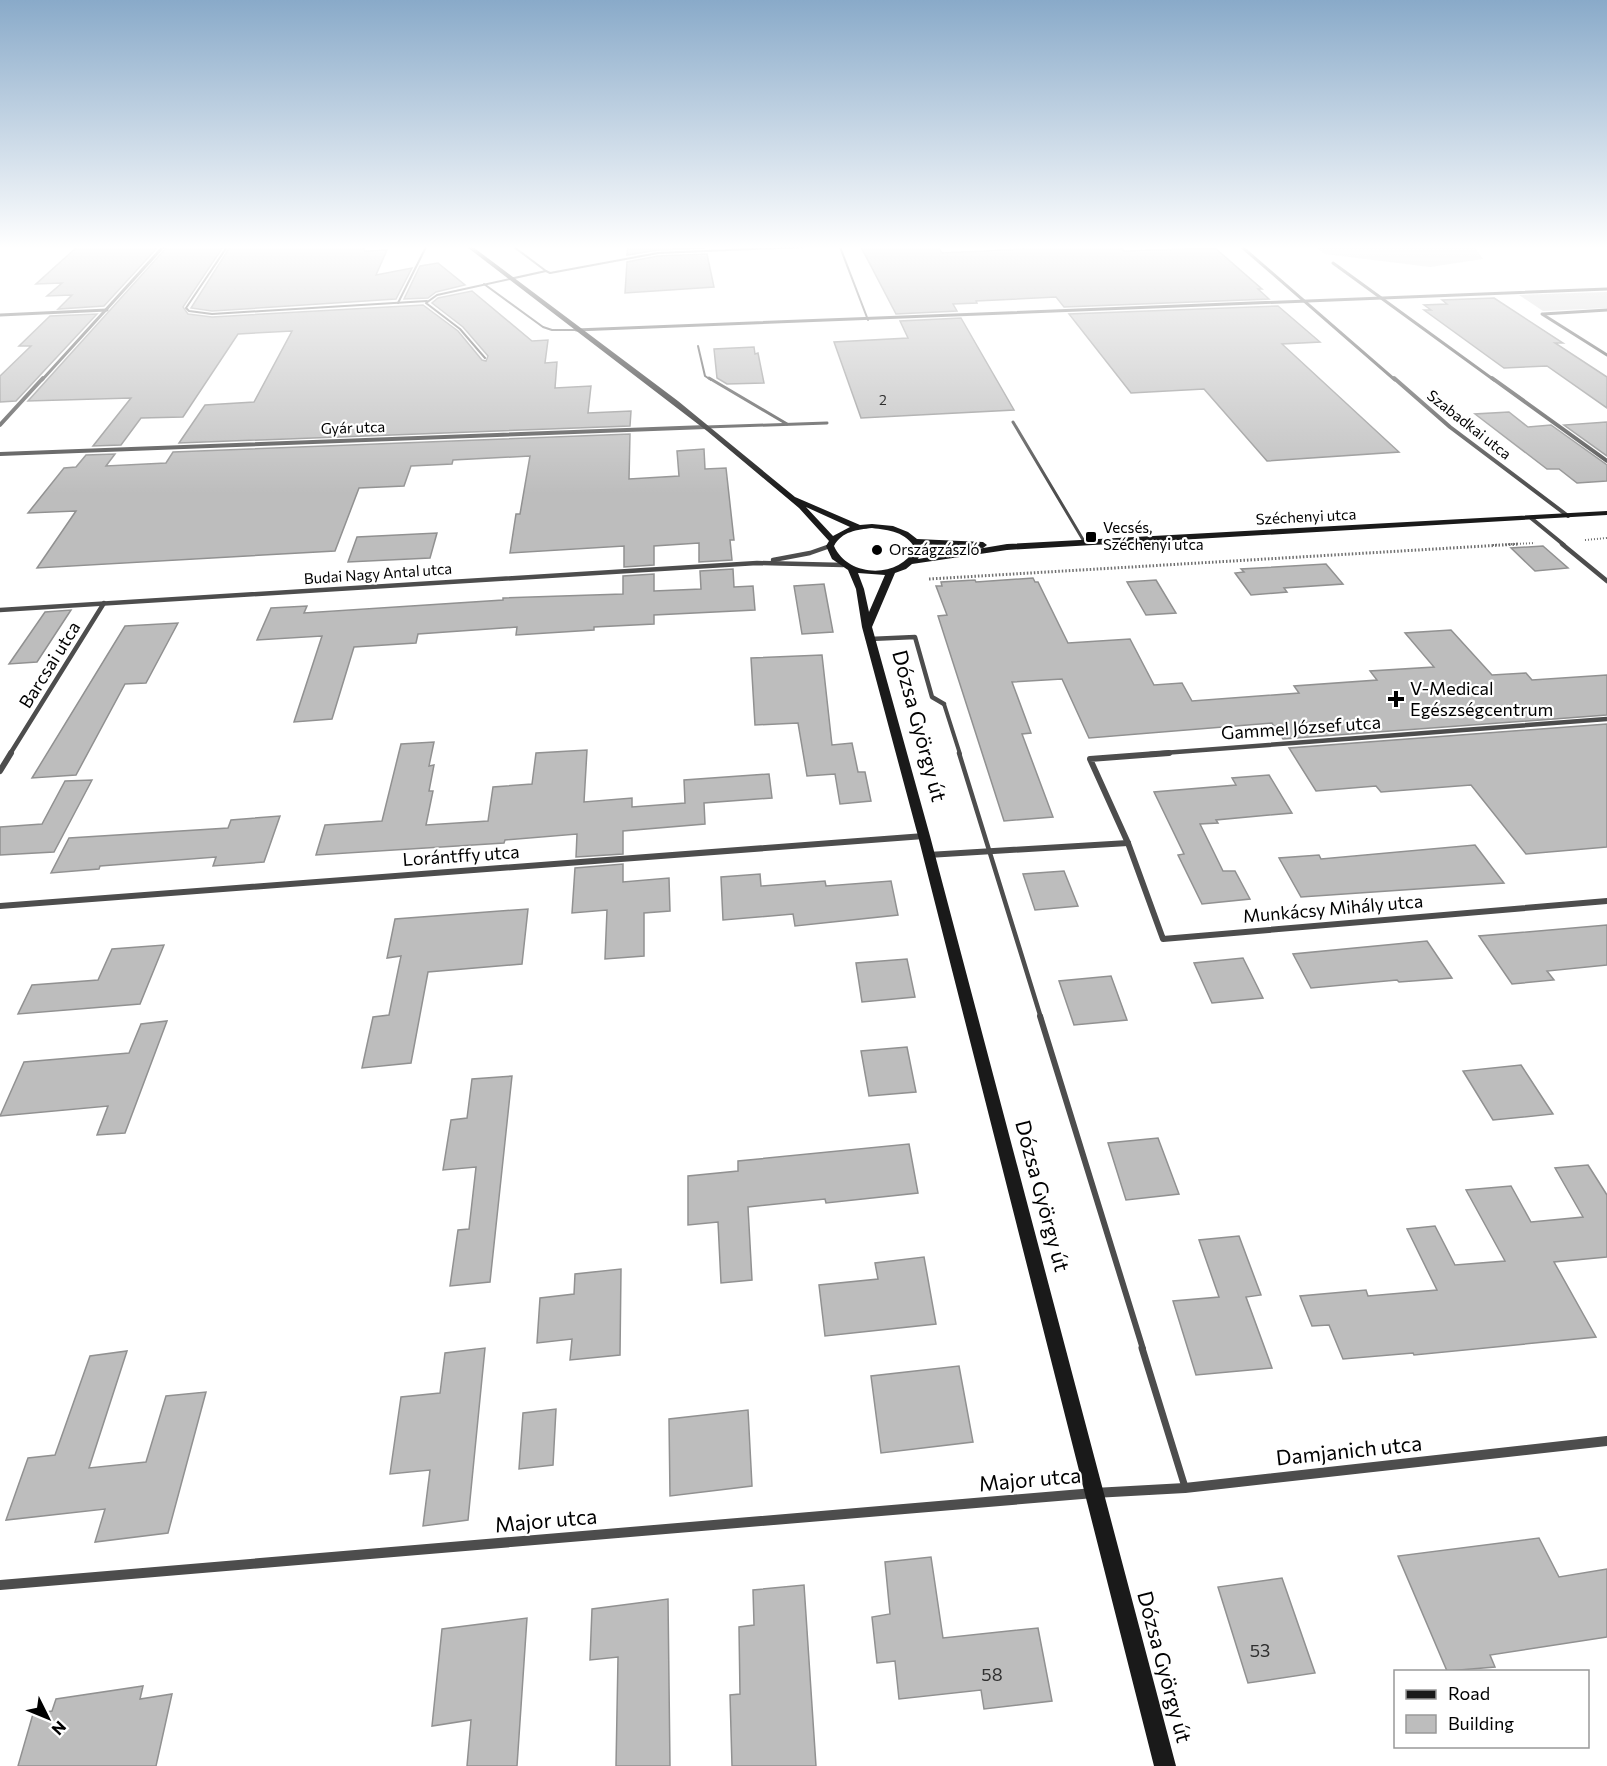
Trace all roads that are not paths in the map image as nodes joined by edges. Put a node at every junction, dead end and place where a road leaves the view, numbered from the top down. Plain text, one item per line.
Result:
1 (89, 329) edge
2 (460, 329) edge
3 (560, 329) edge
4 (593, 329) edge
5 (1337, 329) edge
6 (1424, 329) edge
7 (1566, 329) edge
8 (576, 330) junction
9 (698, 346) dead end
10 (1607, 355) edge
11 (485, 358) dead end
12 (1012, 422) dead end
13 (827, 423) dead end
14 (787, 424) junction
15 (0, 425) edge
16 (706, 427) junction
17 (0, 454) edge
18 (1607, 461) edge
19 (788, 496) junction
20 (1607, 513) edge
21 (1568, 516) junction
22 (1531, 518) junction
23 (858, 527) junction
24 (916, 541) junction
25 (831, 543) junction
26 (1085, 543) junction
27 (1007, 547) junction
28 (913, 562) junction
29 (757, 563) junction
30 (847, 567) junction
31 (891, 572) junction
32 (1607, 581) edge
33 (104, 603) junction
34 (0, 610) edge
35 (868, 633) junction
36 (944, 704) joint
37 (1607, 719) edge
38 (0, 771) edge
39 (924, 836) junction
40 (1128, 843) junction
41 (990, 851) junction
42 (928, 855) junction
43 (1607, 901) edge
44 (0, 906) edge
45 (1607, 1441) edge
46 (1185, 1488) junction
47 (1094, 1493) junction
48 (0, 1585) edge
49 (1165, 1766) edge

1 - 15 street
2 - 11 lane
3 - 8 lane
4 - 8 street
5 - 21 street, Szabadkai utca
6 - 18 street
7 - 10 street
8 - 16 main road
9 - 14 lane
12 - 26 lane
13 - 14 lane
14 - 16 lane
16 - 17 street, Gyár utca
16 - 19 main road
19 - 23 main road
19 - 25 main road
20 - 21 main road, Széchenyi utca
21 - 22 main road, Széchenyi utca
22 - 26 main road, Széchenyi utca
22 - 32 street
23 - 24 main road
23 - 25 main road
24 - 27 main road, Széchenyi utca
24 - 28 main road
25 - 29 street, Budai Nagy Antal utca
25 - 30 main road, Dózsa György út
26 - 27 main road, Széchenyi utca
27 - 28 main road, Széchenyi utca
28 - 31 main road, Széchenyi utca
29 - 30 street, Budai Nagy Antal utca
29 - 33 street, Budai Nagy Antal utca
30 - 31 main road
30 - 35 main road, Dózsa György út
31 - 35 main road
33 - 34 street, Budai Nagy Antal utca
33 - 38 street, Barcsai utca
35 - 36 street, Dózsa György út
35 - 39 main road, Dózsa György út
36 - 41 lane, Dózsa György út
37 - 40 street, Gammel József utca
39 - 42 main road, Dózsa György út
39 - 44 street, Lorántffy utca
40 - 41 street
40 - 43 street, Munkácsy Mihály utca
41 - 42 street
41 - 46 lane, Dózsa György út
42 - 47 main road, Dózsa György út
45 - 46 street, Damjanich utca
46 - 47 street, Damjanich utca
47 - 48 street, Major utca
47 - 49 main road, Dózsa György út

